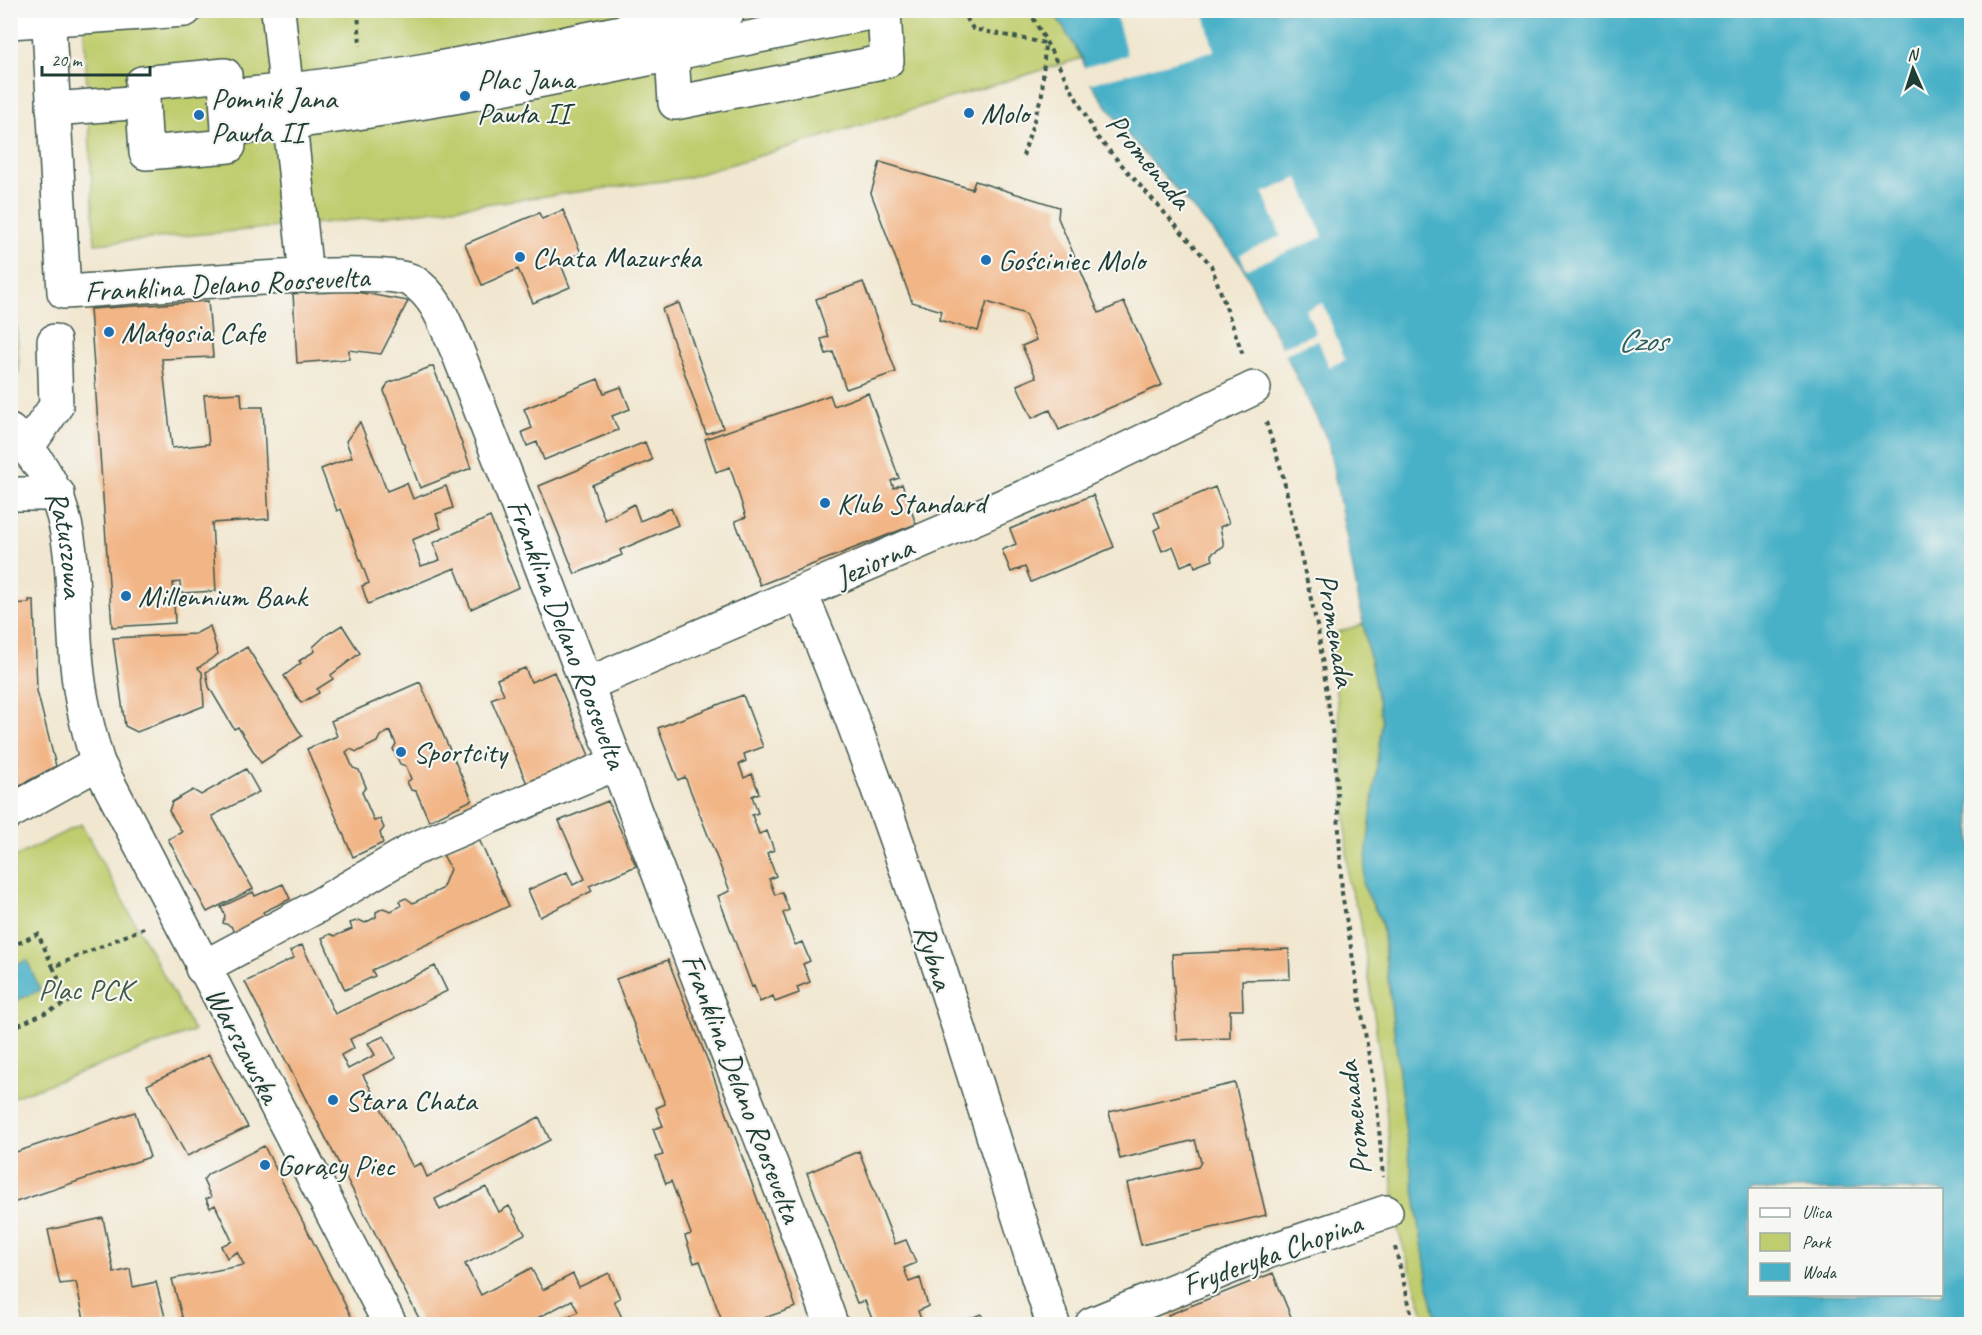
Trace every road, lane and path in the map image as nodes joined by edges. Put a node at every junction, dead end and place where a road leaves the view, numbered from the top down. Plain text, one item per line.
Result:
1 (185, 10) edge
2 (278, 10) edge
3 (729, 10) edge
4 (962, 10) edge
5 (1029, 10) edge
6 (884, 11) edge
7 (48, 15) edge
8 (670, 16) edge
9 (10, 21) edge
10 (1045, 42) junction
11 (672, 54) junction
12 (226, 96) junction
13 (143, 102) junction
14 (287, 107) junction
15 (53, 109) junction
16 (228, 129) junction
17 (1023, 156) dead end
18 (304, 257) dead end
19 (54, 341) dead end
20 (1254, 388) junction
21 (19, 439) edge
22 (10, 494) edge
23 (58, 494) junction
24 (801, 594) junction
25 (588, 684) junction
26 (98, 763) junction
27 (617, 763) junction
28 (10, 812) edge
29 (147, 926) dead end
30 (10, 947) edge
31 (53, 967) junction
32 (202, 968) junction
33 (10, 1029) edge
34 (1386, 1212) junction
35 (390, 1324) edge
36 (831, 1324) edge
37 (1053, 1324) edge
38 (1092, 1324) edge
39 (1414, 1324) edge

1 - 7 street
2 - 14 street
3 - 8 street
4 - 10 path
5 - 10 path, Promenada
6 - 11 street
6 - 11 street
7 - 9 street
7 - 15 street
8 - 11 street
8 - 14 street
10 - 17 path
10 - 20 path, Promenada
11 - 14 street
12 - 13 street
12 - 14 street
12 - 16 street
13 - 15 street
13 - 16 street
14 - 16 street
14 - 18 street
15 - 25 street, Franklina Delano Roosevelta
19 - 21 street, Ratuszowa
20 - 24 street, Jeziorna
20 - 34 path, Promenada
21 - 23 street, Ratuszowa
22 - 23 street
23 - 26 street, Ratuszowa
24 - 25 street, Jeziorna
24 - 37 street, Rybna
25 - 27 street, Franklina Delano Roosevelta
26 - 28 street
26 - 32 street, Warszawska
27 - 32 street
27 - 36 street, Franklina Delano Roosevelta
29 - 31 path
30 - 31 path
31 - 33 path
32 - 35 street, Warszawska
34 - 38 street, Fryderyka Chopina
34 - 39 path, Promenada

